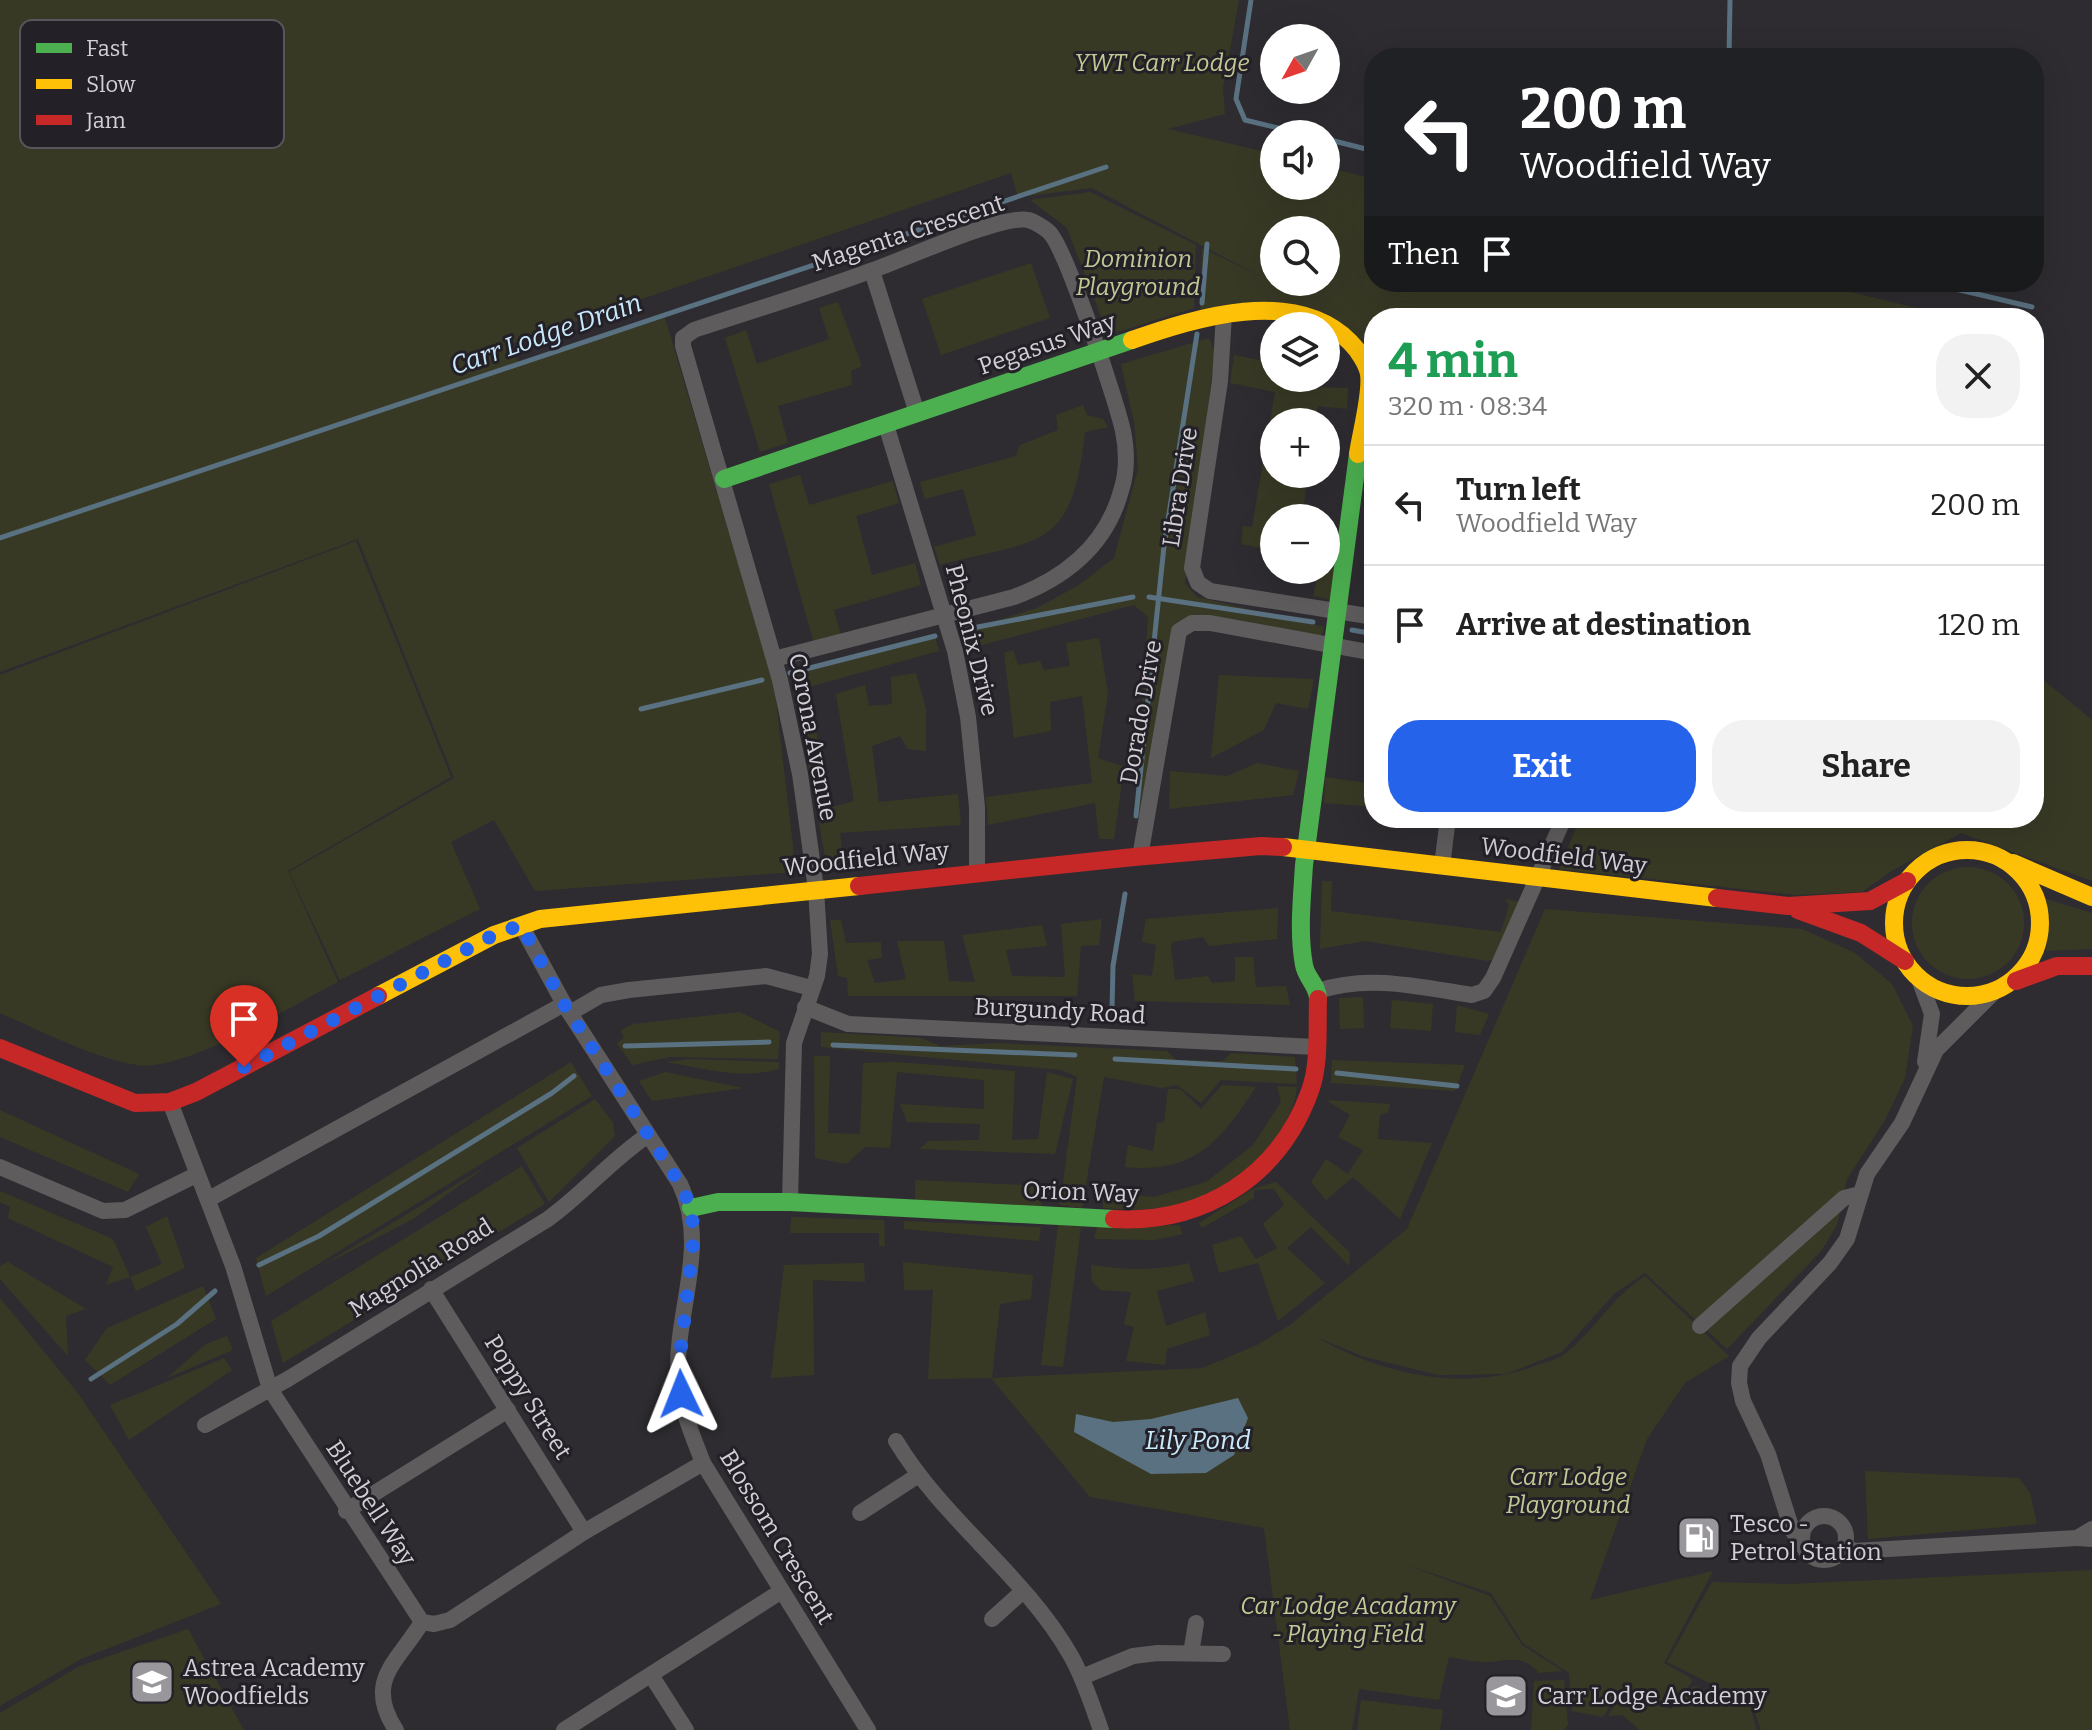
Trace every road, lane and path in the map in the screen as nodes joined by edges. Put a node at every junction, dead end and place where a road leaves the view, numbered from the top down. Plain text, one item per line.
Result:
1 (872, 271) junction
2 (1224, 314) junction
3 (683, 338) joint
4 (1099, 353) junction
5 (1364, 355) edge
6 (917, 413) junction
7 (886, 425) junction
8 (1364, 451) edge
9 (724, 479) junction
10 (1340, 611) junction
11 (1364, 615) edge
12 (945, 618) junction
13 (1335, 645) junction
14 (1364, 651) edge
15 (774, 659) junction
16 (1447, 828) edge
17 (1560, 828) edge
18 (1307, 849) junction
19 (1140, 857) junction
20 (2001, 857) junction
21 (1442, 866) junction
22 (977, 872) junction
23 (1538, 877) junction
24 (1907, 881) junction
25 (816, 889) junction
26 (2092, 897) edge
27 (1788, 906) junction
28 (521, 925) junction
29 (1905, 961) junction
30 (2092, 966) edge
31 (1919, 979) junction
32 (811, 988) junction
33 (1999, 989) junction
34 (1318, 991) junction
35 (805, 1007) junction
36 (567, 1009) junction
37 (1316, 1047) junction
38 (0, 1048) edge
39 (1921, 1083) junction
40 (170, 1102) junction
41 (648, 1135) junction
42 (0, 1167) edge
43 (196, 1175) junction
44 (1860, 1194) junction
45 (209, 1199) junction
46 (790, 1202) junction
47 (691, 1208) junction
48 (431, 1289) junction
49 (1700, 1326) dead end
50 (270, 1389) junction
51 (508, 1410) junction
52 (205, 1425) dead end
53 (896, 1441) dead end
54 (703, 1463) junction
55 (917, 1476) junction
56 (1784, 1499) junction
57 (346, 1511) junction
58 (860, 1513) dead end
59 (1820, 1516) junction
60 (2092, 1529) edge
61 (584, 1532) junction
62 (2084, 1539) edge
63 (1803, 1545) junction
64 (1845, 1546) junction
65 (780, 1592) junction
66 (1022, 1592) junction
67 (992, 1619) dead end
68 (422, 1622) junction
69 (1196, 1623) dead end
70 (1191, 1653) junction
71 (1223, 1654) dead end
72 (651, 1675) junction
73 (1082, 1677) junction
74 (396, 1730) edge
75 (564, 1730) edge
76 (686, 1730) edge
77 (868, 1730) edge
78 (1101, 1730) edge

1 - 3 street, Magenta Crescent
1 - 4 street, Magenta Crescent
1 - 6 street
2 - 4 street, Pegasus Way
2 - 5 street, Pegasus Way
2 - 10 street, Libra Drive
3 - 9 street, Corona Avenue
4 - 6 street, Pegasus Way
4 - 12 street, Magenta Crescent
6 - 7 street, Pegasus Way
7 - 9 street, Pegasus Way
7 - 12 street, Pheonix Drive
8 - 10 street, Pegasus Way
9 - 15 street, Corona Avenue
10 - 11 street, Libra Drive
10 - 13 street, Pegasus Way
12 - 15 street, Magenta Crescent
12 - 22 street, Pheonix Drive
13 - 14 street, Dorado Drive
13 - 18 street, Pegasus Way
13 - 19 street, Dorado Drive
15 - 25 street, Corona Avenue
16 - 21 street
17 - 23 street
18 - 19 street, Woodfield Way
18 - 21 street, Woodfield Way
18 - 34 street, Orion Way
19 - 22 street, Woodfield Way
20 - 24 street
20 - 26 street
20 - 33 street
21 - 23 street, Woodfield Way
22 - 25 street, Woodfield Way
23 - 27 street, Woodfield Way
23 - 34 street
24 - 27 street, Woodfield Way
24 - 29 street
25 - 28 street, Woodfield Way
25 - 32 street, Corona Avenue
27 - 29 street, Woodfield Way
28 - 36 street, Blossom Crescent
28 - 40 street, Woodfield Way
29 - 31 street
30 - 33 street
31 - 33 street
31 - 39 street
32 - 35 street, Corona Avenue
32 - 36 street
33 - 39 street
34 - 37 street, Orion Way
35 - 37 street, Burgundy Road
35 - 46 street, Corona Avenue
36 - 41 street, Blossom Crescent
36 - 45 street
37 - 46 street, Orion Way
38 - 40 street, Woodfield Way
39 - 44 street
40 - 43 street, Bluebell Way
41 - 47 street, Blossom Crescent
41 - 48 street, Magnolia Road
42 - 43 street
43 - 45 street, Bluebell Way
44 - 49 street
44 - 56 street
45 - 50 street, Bluebell Way
46 - 47 street, Orion Way
47 - 54 street, Blossom Crescent
48 - 50 street, Magnolia Road
48 - 51 street, Poppy Street
50 - 52 street, Magnolia Road
50 - 57 street, Bluebell Way
51 - 57 street
51 - 61 street, Poppy Street
53 - 55 street
54 - 61 street
54 - 65 street, Blossom Crescent
55 - 58 street
55 - 66 street
56 - 59 street
56 - 63 street
57 - 68 street, Bluebell Way
59 - 63 street
59 - 64 street
60 - 62 street
61 - 68 street
62 - 64 street
63 - 64 street
65 - 72 street
65 - 77 street, Blossom Crescent
66 - 67 street
66 - 73 street
68 - 74 street
69 - 70 street
70 - 71 street
70 - 73 street
72 - 75 street
72 - 76 street
73 - 78 street

